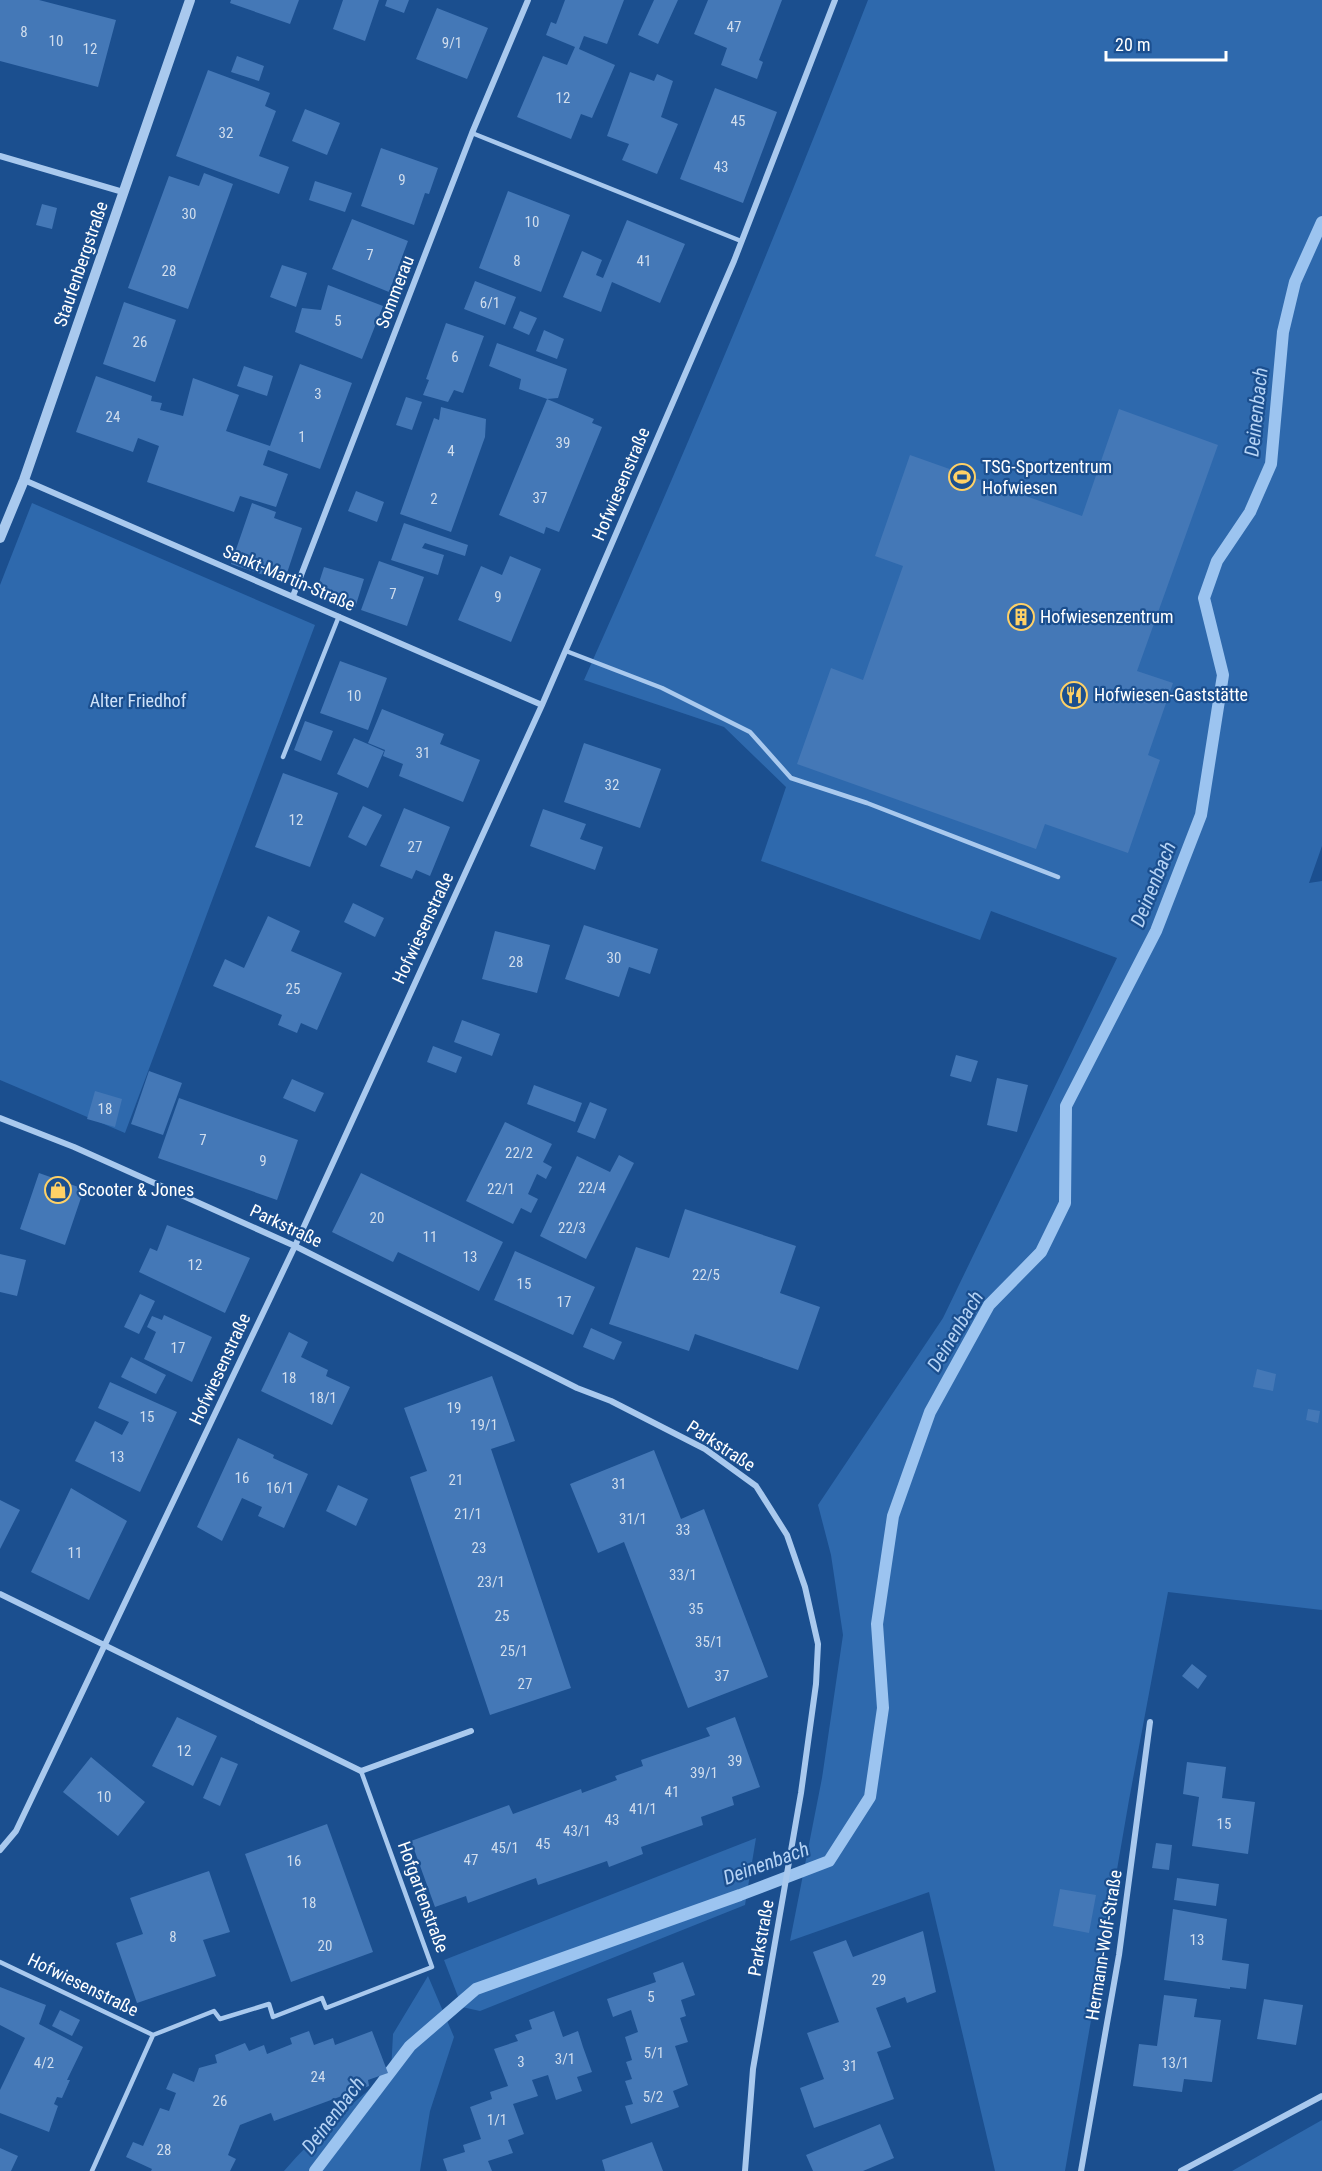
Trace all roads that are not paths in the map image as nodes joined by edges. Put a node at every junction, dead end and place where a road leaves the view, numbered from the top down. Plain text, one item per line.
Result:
1 (190, 0) edge
2 (528, 0) edge
3 (835, 0) edge
4 (472, 133) junction
5 (0, 156) edge
6 (123, 192) junction
7 (741, 242) junction
8 (24, 480) junction
9 (0, 538) edge
10 (293, 596) junction
11 (339, 616) junction
12 (566, 651) junction
13 (542, 705) junction
14 (283, 756) dead end
15 (1058, 877) dead end
16 (0, 1118) edge
17 (295, 1246) junction
18 (0, 1594) edge
19 (105, 1645) junction
20 (1150, 1722) dead end
21 (471, 1731) dead end
22 (361, 1771) junction
23 (0, 1850) edge
24 (0, 1962) edge
25 (153, 2035) junction
26 (1322, 2096) edge
27 (92, 2171) edge
28 (745, 2171) edge
29 (1081, 2171) edge
30 (1181, 2171) edge

1 - 6 street, Staufenbergstraße
2 - 4 street, Sommerau
3 - 7 street, Hofwiesenstraße
4 - 7 lane
4 - 10 street, Sommerau
5 - 6 street
6 - 8 street, Staufenbergstraße
7 - 12 street, Hofwiesenstraße
8 - 9 street, Staufenbergstraße
8 - 10 street, Sankt-Martin-Straße
10 - 11 street, Sankt-Martin-Straße
11 - 13 street, Sankt-Martin-Straße
11 - 14 lane
12 - 13 street, Hofwiesenstraße
12 - 15 lane
13 - 17 street, Hofwiesenstraße
16 - 17 street, Parkstraße
17 - 19 street, Hofwiesenstraße
17 - 28 street, Parkstraße
18 - 19 street
19 - 22 street
19 - 23 street, Hofwiesenstraße
20 - 29 street, Hermann-Wolf-Straße
21 - 22 street
22 - 25 lane, Hofgartenstraße
24 - 25 lane, Hofwiesenstraße
25 - 27 lane
26 - 30 street

